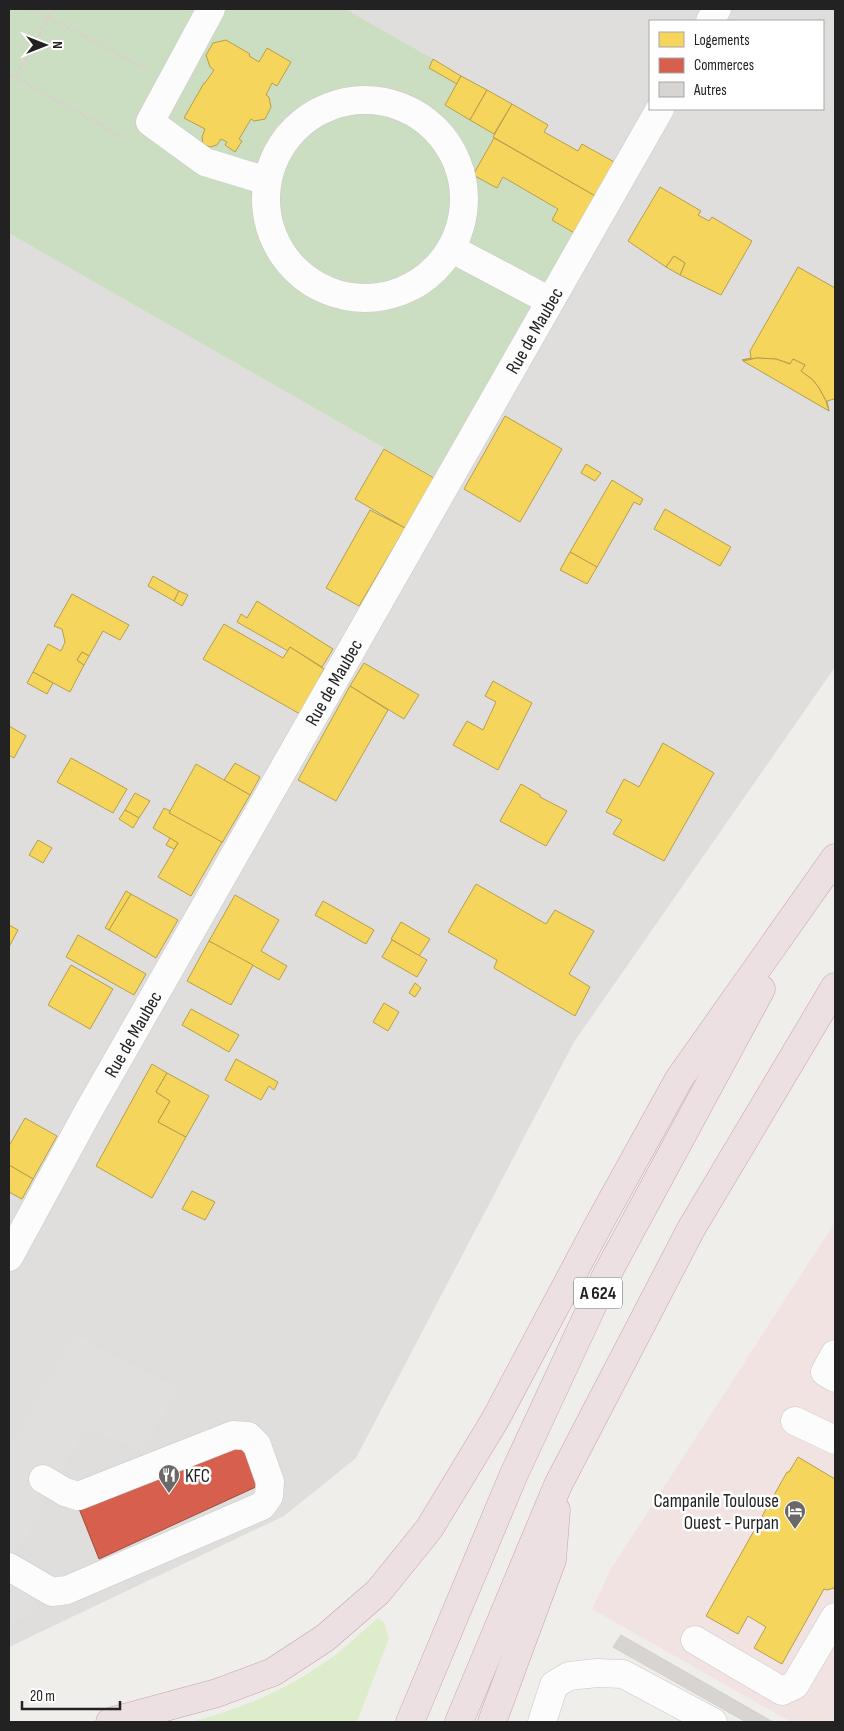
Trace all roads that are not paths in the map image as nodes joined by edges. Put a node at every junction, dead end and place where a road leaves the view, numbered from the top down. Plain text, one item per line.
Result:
1 (211, 9) edge
2 (717, 9) edge
3 (711, 20) edge
4 (659, 110) edge
5 (268, 181) junction
6 (452, 249) junction
7 (550, 301) junction
8 (828, 869) edge
9 (835, 987) edge
10 (9, 1257) edge
11 (835, 1354) edge
12 (835, 1378) edge
13 (796, 1421) dead end
14 (835, 1440) edge
15 (43, 1479) dead end
16 (558, 1485) junction
17 (9, 1567) edge
18 (835, 1617) edge
19 (695, 1640) dead end
20 (110, 1722) edge
21 (410, 1722) edge
22 (459, 1722) edge
23 (492, 1722) edge
24 (542, 1722) edge
25 (713, 1722) edge

1 - 5 street
2 - 3 street
4 - 7 street, Rue de Maubec
5 - 6 street
5 - 6 street
6 - 7 street
7 - 10 street, Rue de Maubec
8 - 20 highway
8 - 21 highway, A 624
9 - 16 highway, A 624
11 - 12 street
13 - 14 street
15 - 17 street
16 - 22 highway, A 624
16 - 23 highway
18 - 19 street
24 - 25 street

